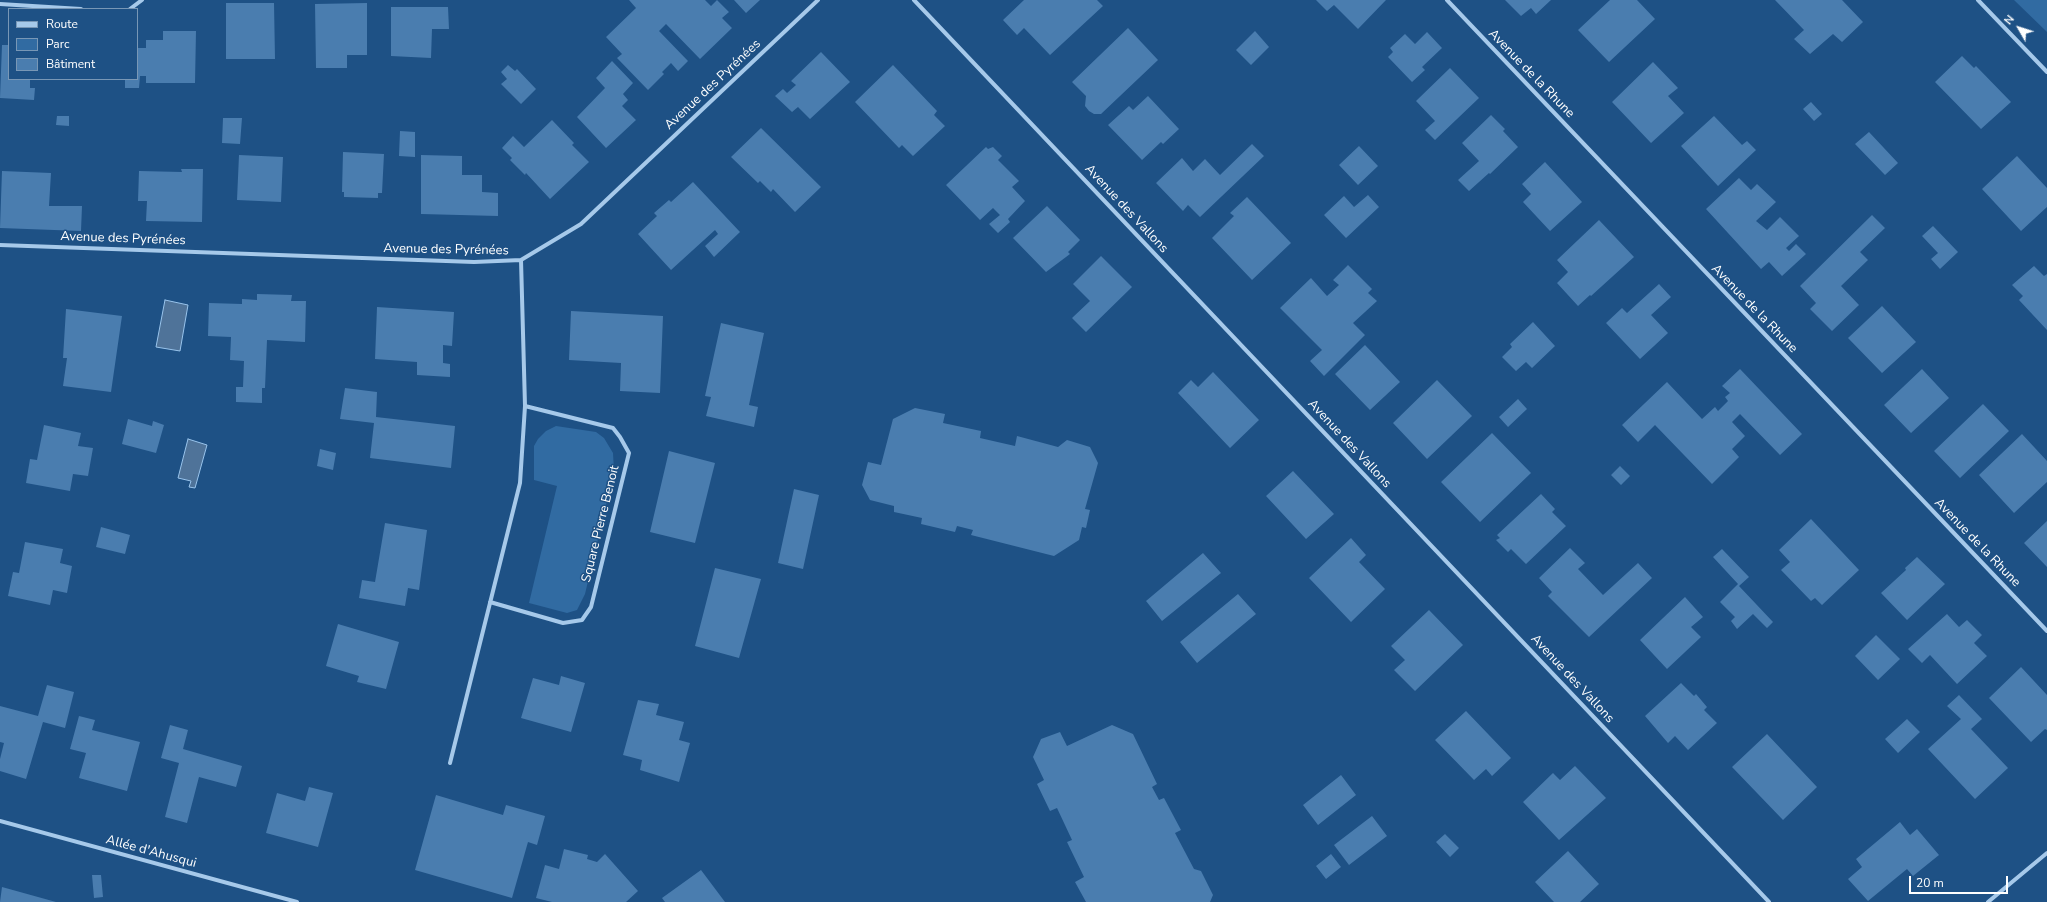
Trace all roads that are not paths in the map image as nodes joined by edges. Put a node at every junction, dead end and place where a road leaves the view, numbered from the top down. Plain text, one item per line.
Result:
1 (142, 0) edge
2 (818, 0) edge
3 (914, 0) edge
4 (1447, 0) edge
5 (1978, 0) edge
6 (0, 4) edge
7 (65, 8) edge
8 (131, 8) edge
9 (2047, 72) edge
10 (0, 245) edge
11 (521, 260) junction
12 (525, 406) junction
13 (490, 602) junction
14 (2047, 631) edge
15 (450, 763) dead end
16 (0, 821) edge
17 (2047, 853) edge
18 (297, 902) edge
19 (1769, 902) edge
20 (1988, 902) edge

1 - 8 street
2 - 11 street, Avenue des Pyrénées
3 - 19 street, Avenue des Vallons
4 - 14 street, Avenue de la Rhune
5 - 9 street
6 - 7 street
10 - 11 street, Avenue des Pyrénées
11 - 12 street
12 - 13 street
12 - 13 street, Square Pierre Benoit
13 - 15 street
16 - 18 street, Allée d'Ahusqui
17 - 20 street

